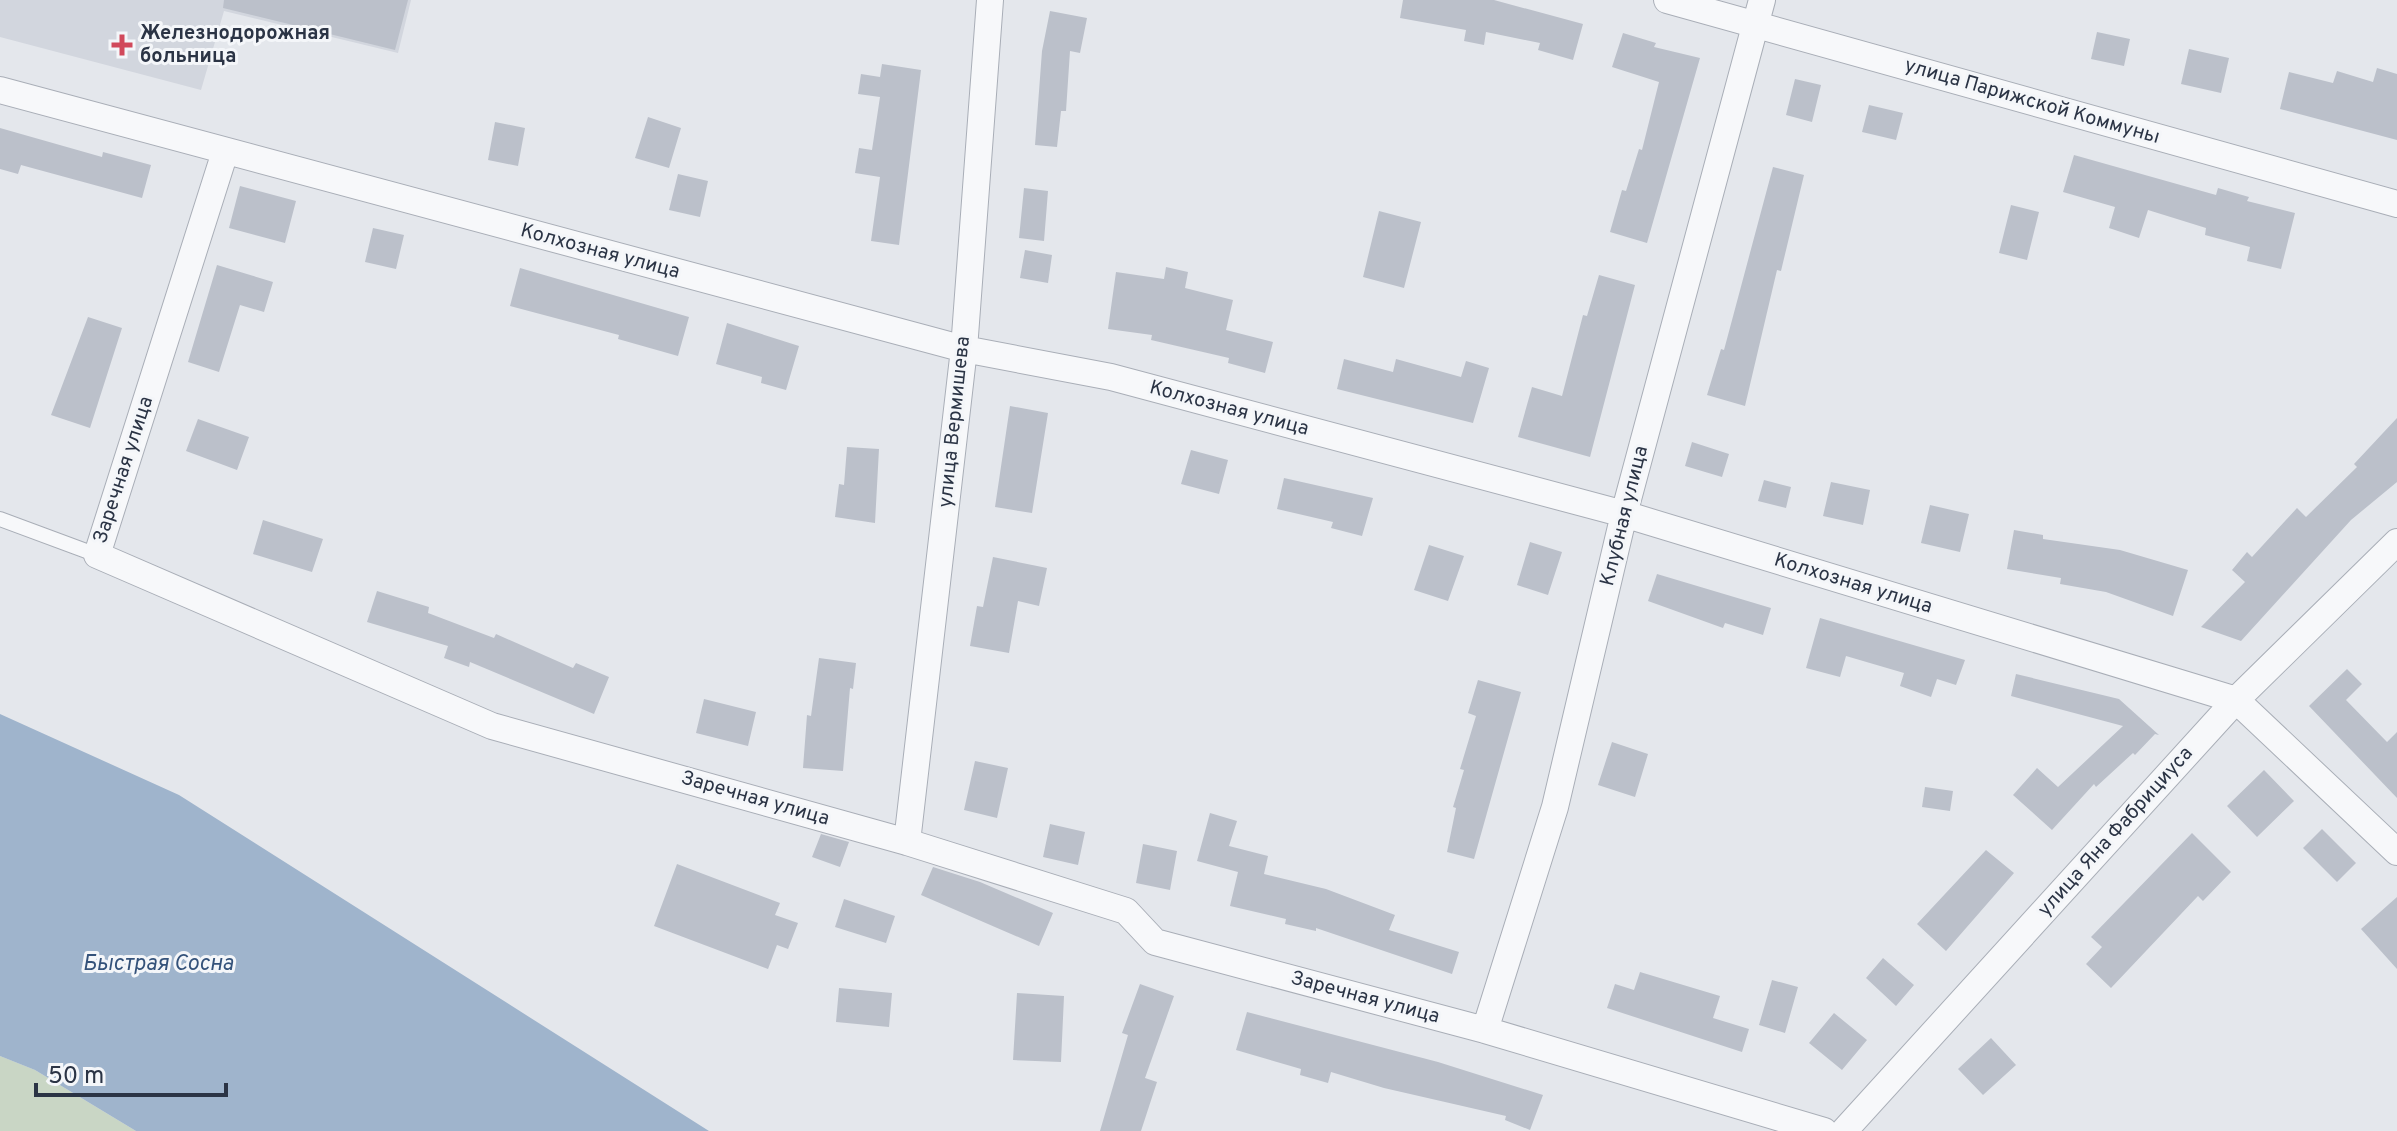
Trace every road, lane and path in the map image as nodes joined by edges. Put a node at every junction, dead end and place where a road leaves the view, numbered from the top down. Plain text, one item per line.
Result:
1 (990, 0) edge
2 (1667, 0) edge
3 (1758, 12) edge
4 (0, 90) edge
5 (225, 152) junction
6 (2397, 204) edge
7 (964, 349) junction
8 (1624, 514) junction
9 (0, 519) edge
10 (2397, 542) edge
11 (97, 555) junction
12 (2236, 700) junction
13 (907, 842) junction
14 (2397, 852) edge
15 (1485, 1030) junction
16 (1824, 1131) edge
17 (1844, 1131) edge

1 - 7 street, улица Вермишева
2 - 3 street, улица Парижской Коммуны
3 - 6 street, улица Парижской Коммуны
3 - 8 street, Клубная улица
4 - 5 street, Колхозная улица
5 - 7 street, Колхозная улица
5 - 11 street, Заречная улица
7 - 8 street, Колхозная улица
7 - 13 street, улица Вермишева
8 - 12 street, Колхозная улица
8 - 15 street, Клубная улица
9 - 11 lane
10 - 12 street, улица Яна Фабрициуса
11 - 13 street, Заречная улица
12 - 14 street, Колхозная улица
12 - 17 street, улица Яна Фабрициуса
13 - 15 street, Заречная улица
15 - 16 street, Заречная улица

